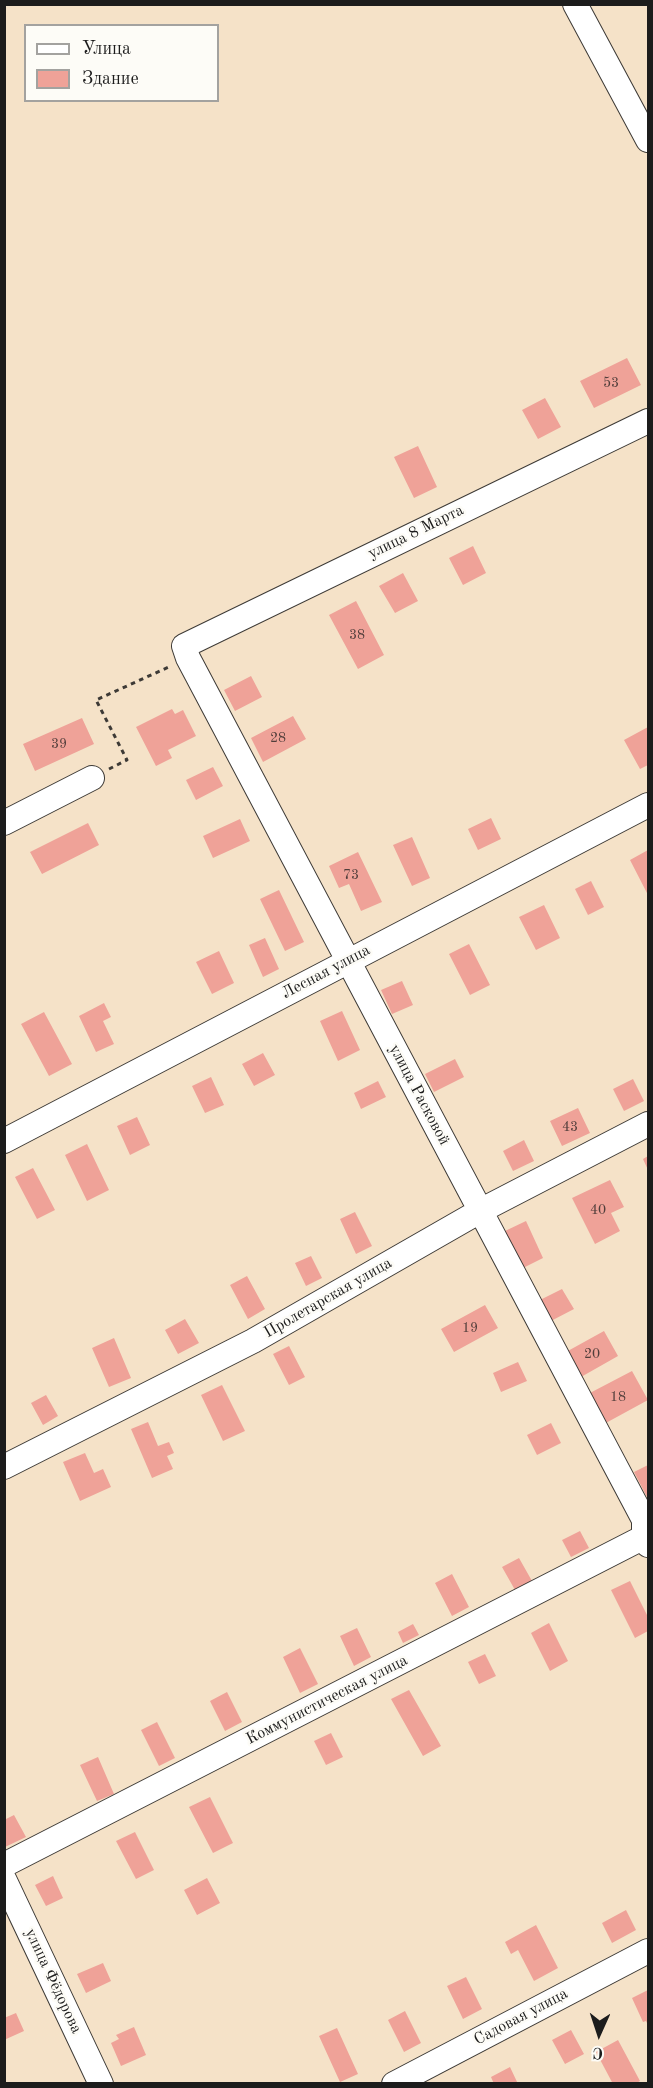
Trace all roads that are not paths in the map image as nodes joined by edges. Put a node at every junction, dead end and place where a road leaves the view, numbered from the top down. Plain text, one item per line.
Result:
1 (575, 4) edge
2 (648, 140) edge
3 (648, 421) edge
4 (186, 652) joint
5 (92, 778) road end
6 (648, 806) edge
7 (4, 823) edge
8 (349, 960) junction
9 (648, 1124) edge
10 (4, 1141) edge
11 (480, 1211) junction
12 (4, 1467) edge
13 (647, 1539) edge
14 (4, 1865) edge
15 (4, 1879) edge
16 (648, 1951) edge
17 (101, 2084) edge
18 (393, 2084) edge

1 - 2 street
3 - 4 street, улица 8 Марта
4 - 8 street, улица Расковой
5 - 7 street
6 - 8 street, Лесная улица
8 - 10 street, Лесная улица
8 - 11 street, улица Расковой
9 - 11 street, Пролетарская улица
11 - 12 street, Пролетарская улица
11 - 13 street, улица Расковой
13 - 14 street, Коммунистическая улица
15 - 17 street, улица Фёдорова
16 - 18 street, Садовая улица

